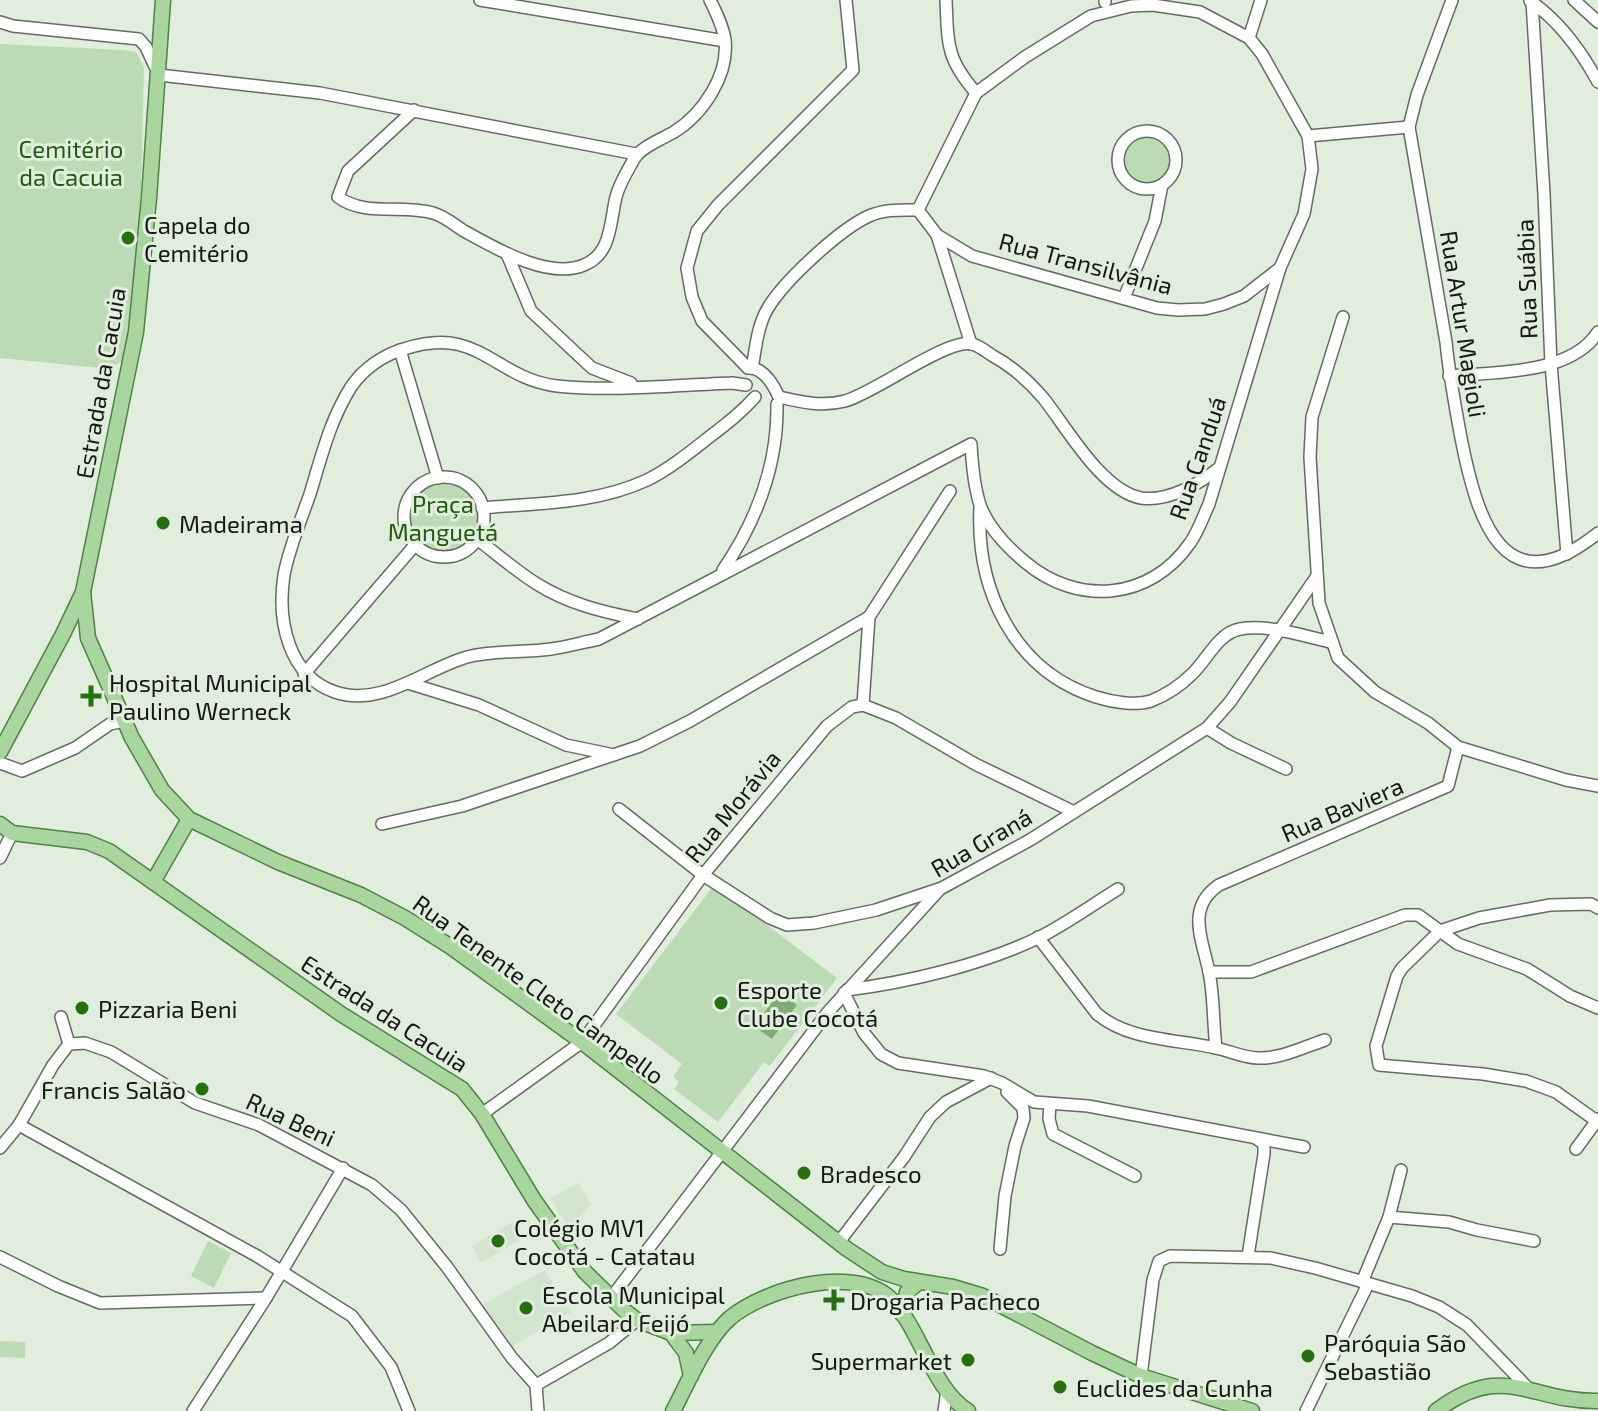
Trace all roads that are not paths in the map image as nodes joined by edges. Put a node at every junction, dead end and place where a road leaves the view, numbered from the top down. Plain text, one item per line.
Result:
1 (163, 0) edge
2 (480, 0) edge
3 (710, 0) edge
4 (846, 0) edge
5 (946, 0) edge
6 (1261, 0) edge
7 (1452, 0) edge
8 (1574, 0) edge
9 (1106, 1) edge
10 (1530, 1) edge
11 (1091, 16) junction
12 (0, 22) edge
13 (1598, 22) edge
14 (161, 24) junction
15 (1249, 38) junction
16 (139, 39) junction
17 (725, 41) junction
18 (159, 75) junction
19 (1598, 82) edge
20 (976, 93) junction
21 (414, 110) junction
22 (1409, 127) junction
23 (1308, 136) junction
24 (636, 154) junction
25 (1162, 185) junction
26 (918, 210) junction
27 (937, 235) junction
28 (507, 254) junction
29 (1280, 268) junction
30 (1124, 298) junction
31 (1343, 317) dead end
32 (1598, 332) edge
33 (971, 344) junction
34 (400, 350) junction
35 (1551, 364) junction
36 (749, 371) junction
37 (1449, 376) junction
38 (639, 386) junction
39 (757, 399) junction
40 (777, 404) junction
41 (1220, 468) junction
42 (438, 478) junction
43 (950, 491) dead end
44 (980, 504) junction
45 (482, 508) junction
46 (1598, 533) edge
47 (477, 539) junction
48 (415, 545) junction
49 (1567, 554) junction
50 (720, 574) junction
51 (1317, 576) junction
52 (83, 592) junction
53 (869, 617) junction
54 (638, 619) junction
55 (1279, 630) junction
56 (63, 634) junction
57 (88, 638) junction
58 (1331, 642) junction
59 (304, 674) junction
60 (408, 683) junction
61 (863, 705) junction
62 (124, 721) junction
63 (1207, 728) junction
64 (1458, 747) junction
65 (0, 752) edge
66 (615, 755) junction
67 (0, 763) edge
68 (1286, 769) dead end
69 (1598, 786) edge
70 (619, 809) dead end
71 (1074, 812) junction
72 (189, 819) junction
73 (382, 824) dead end
74 (6, 828) edge
75 (0, 858) edge
76 (703, 875) junction
77 (153, 882) junction
78 (940, 889) junction
79 (1118, 889) dead end
80 (1598, 908) edge
81 (1437, 928) junction
82 (1038, 937) junction
83 (1209, 972) junction
84 (846, 991) junction
85 (1598, 1008) edge
86 (61, 1017) dead end
87 (1325, 1040) dead end
88 (582, 1042) junction
89 (69, 1044) junction
90 (1216, 1048) junction
91 (997, 1080) junction
92 (1050, 1104) junction
93 (482, 1114) junction
94 (1598, 1120) edge
95 (19, 1125) junction
96 (1256, 1139) junction
97 (1304, 1147) dead end
98 (0, 1148) edge
99 (1576, 1149) dead end
100 (723, 1151) junction
101 (343, 1168) junction
102 (1401, 1170) dead end
103 (1135, 1176) dead end
104 (1389, 1217) junction
105 (1534, 1241) dead end
106 (843, 1246) junction
107 (1000, 1249) dead end
108 (1248, 1256) junction
109 (0, 1257) edge
110 (281, 1273) junction
111 (834, 1282) junction
112 (919, 1282) junction
113 (1365, 1283) junction
114 (266, 1298) junction
115 (611, 1298) junction
116 (902, 1314) junction
117 (637, 1320) junction
118 (717, 1332) junction
119 (671, 1333) junction
120 (691, 1376) junction
121 (1141, 1376) junction
122 (536, 1385) junction
123 (1528, 1388) junction
124 (947, 1390) junction
125 (1598, 1401) edge
126 (1228, 1409) edge
127 (193, 1411) edge
128 (409, 1411) edge
129 (538, 1411) edge
130 (673, 1411) edge
131 (944, 1411) edge
132 (968, 1411) edge
133 (1252, 1411) edge
134 (1306, 1411) edge
135 (1436, 1411) edge

1 - 14 main road, Estrada da Cacuia
2 - 17 street
3 - 17 street
4 - 36 street
5 - 20 street
6 - 15 street
7 - 22 street, Rua Artur Magioli
8 - 13 street
9 - 11 street
10 - 19 street
10 - 35 street, Rua Suábia
11 - 15 street, Rua Transilvânia
11 - 20 street, Rua Transilvânia
12 - 16 street
14 - 16 street
14 - 18 main road, Estrada da Cacuia
15 - 23 street, Rua Transilvânia
16 - 18 street
17 - 24 street
18 - 21 street
18 - 52 main road, Estrada da Cacuia
20 - 26 street, Rua Transilvânia
21 - 24 street
21 - 28 street
22 - 23 street
22 - 37 street, Rua Artur Magioli
23 - 29 street, Rua Transilvânia
24 - 28 street
25 - 25 street
25 - 30 street
26 - 27 street, Rua Transilvânia
26 - 36 street
27 - 30 street, Rua Transilvânia
27 - 33 street
28 - 38 street
29 - 30 street, Rua Transilvânia
29 - 41 street, Rua Canduá
31 - 51 street
32 - 35 street
33 - 40 street
33 - 41 street
34 - 38 street
34 - 42 street
34 - 59 street
35 - 37 street
35 - 49 street, Rua Suábia
36 - 38 street
36 - 39 street
36 - 40 street
37 - 49 street, Rua Artur Magioli
39 - 40 street
39 - 45 street
40 - 50 street
41 - 44 street, Rua Canduá
42 - 45 street
42 - 48 street
43 - 53 street
44 - 50 street, Rua Canduá
44 - 55 street
45 - 47 street
46 - 49 street, Rua Artur Magioli
47 - 48 street
47 - 54 street
48 - 59 street
50 - 54 street
51 - 55 street, Rua Graná
51 - 58 street
52 - 56 main road, Estrada da Cacuia
52 - 57 main road, Rua Tenente Cleto Campello
53 - 61 street
53 - 66 street
54 - 60 street
55 - 58 street
55 - 63 street, Rua Graná
56 - 57 main road
56 - 65 main road, Estrada da Cacuia
57 - 62 main road, Rua Tenente Cleto Campello
58 - 64 street
59 - 60 street
60 - 66 street
61 - 71 street
61 - 76 street, Rua Morávia
62 - 67 street
62 - 72 main road, Rua Tenente Cleto Campello
63 - 68 street
63 - 71 street, Rua Graná
64 - 69 street
64 - 83 street, Rua Baviera
66 - 73 street
70 - 76 street
71 - 78 street, Rua Graná
72 - 77 main road
72 - 88 main road, Rua Tenente Cleto Campello
74 - 75 street
74 - 77 main road, Estrada da Cacuia
76 - 78 street
76 - 88 street, Rua Morávia
77 - 93 main road, Estrada da Cacuia
78 - 84 street, Rua Graná
79 - 82 street
80 - 81 street
81 - 83 street
81 - 85 street
81 - 94 street
82 - 84 street
82 - 90 street
83 - 90 street, Rua Baviera
84 - 91 street
84 - 100 street, Rua Graná
86 - 89 street
87 - 90 street
88 - 93 street, Rua Morávia
88 - 100 main road, Rua Tenente Cleto Campello
89 - 95 street
89 - 101 street, Rua Beni
91 - 92 street
91 - 106 street
91 - 107 street
92 - 96 street
92 - 103 street
93 - 115 main road, Estrada da Cacuia
94 - 99 street
95 - 98 street
95 - 110 street
96 - 97 street
96 - 108 street
100 - 106 main road, Rua Tenente Cleto Campello
100 - 115 street, Rua Graná
101 - 110 street
101 - 122 street, Rua Beni
102 - 104 street
104 - 105 street
104 - 113 street
106 - 111 main road
106 - 112 main road
108 - 113 street
108 - 121 street
109 - 114 street
110 - 114 street
110 - 128 street
111 - 116 main road
111 - 118 main road
112 - 116 main road
112 - 121 main road
113 - 123 street
113 - 134 street
114 - 127 street
115 - 117 main road, Estrada da Cacuia
116 - 124 main road
117 - 119 main road, Estrada da Cacuia
117 - 122 street
118 - 119 main road, Estrada da Cacuia
118 - 120 main road
119 - 120 main road
120 - 130 main road
121 - 126 main road
122 - 129 street
123 - 125 main road
123 - 135 main road
124 - 131 street
124 - 132 main road
126 - 133 main road

